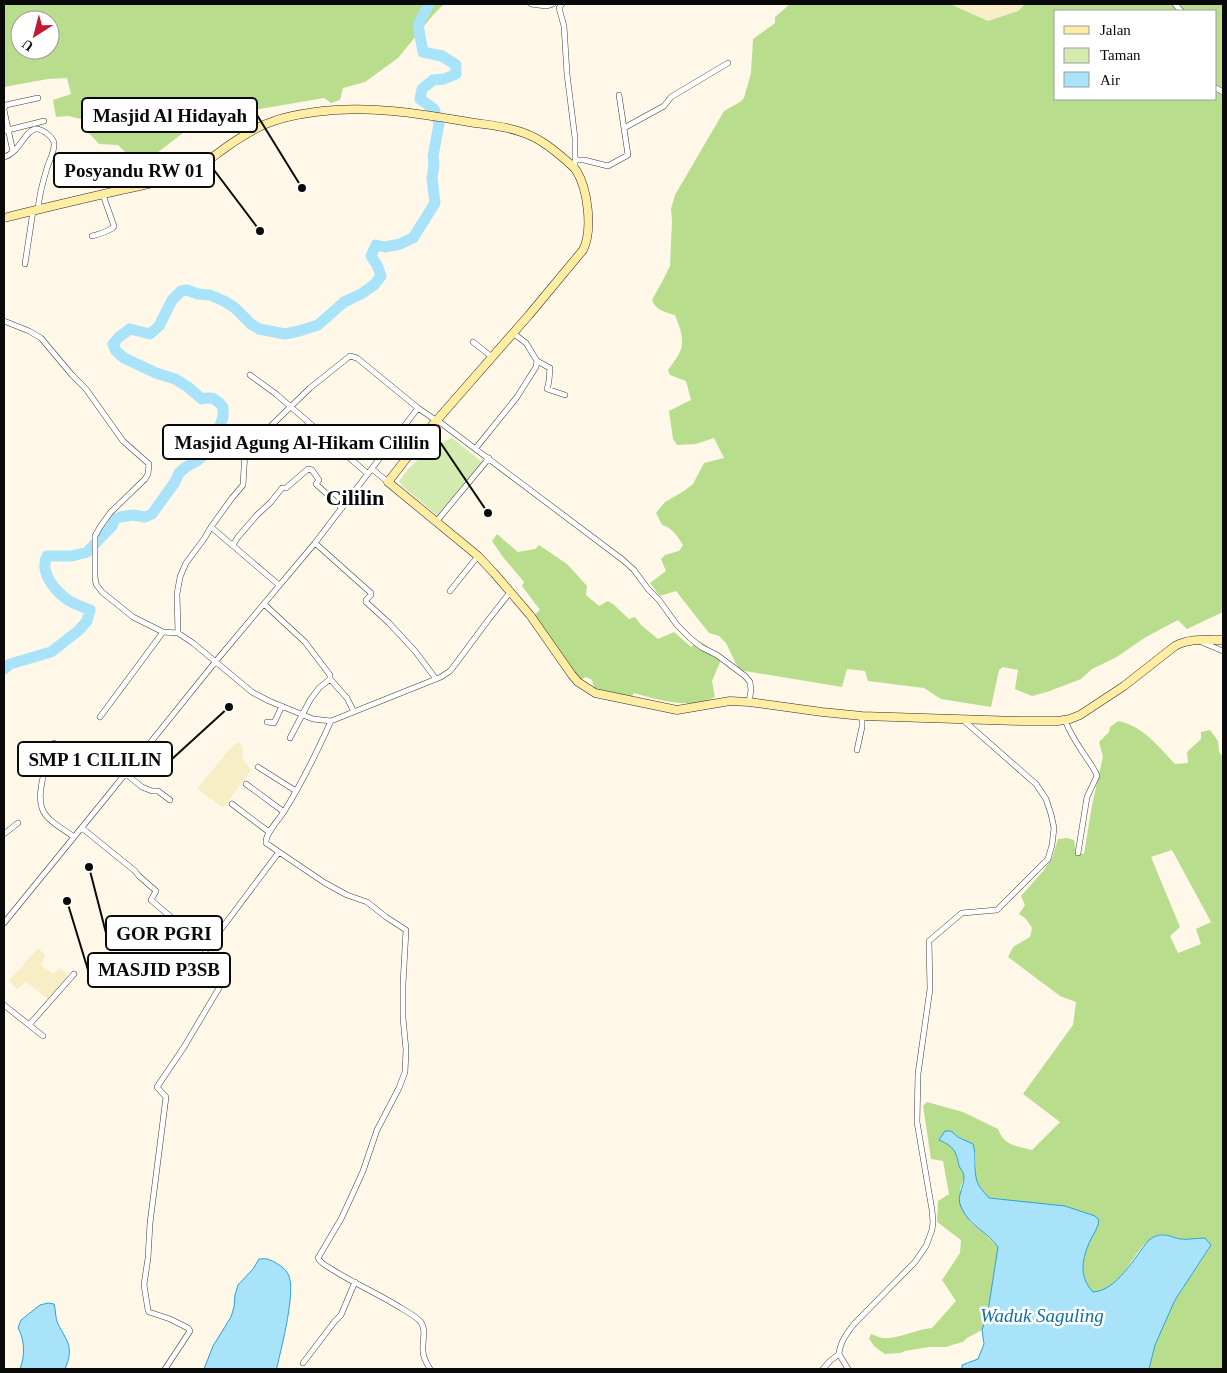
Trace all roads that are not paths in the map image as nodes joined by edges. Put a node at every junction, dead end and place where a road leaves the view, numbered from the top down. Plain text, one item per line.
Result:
1 (531, 4) edge
2 (557, 5) edge
3 (728, 63) dead end
4 (620, 95) dead end
5 (38, 98) dead end
6 (4, 109) edge
7 (4, 117) edge
8 (44, 121) dead end
9 (624, 128) junction
10 (6, 130) edge
11 (13, 152) junction
12 (4, 157) edge
13 (575, 160) junction
14 (575, 169) junction
15 (103, 194) junction
16 (36, 210) junction
17 (4, 218) edge
18 (92, 236) dead end
19 (25, 264) dead end
20 (4, 322) edge
21 (513, 333) junction
22 (473, 342) dead end
23 (492, 357) junction
24 (537, 361) junction
25 (250, 375) dead end
26 (565, 395) dead end
27 (290, 407) junction
28 (418, 408) junction
29 (437, 420) junction
30 (476, 448) junction
31 (489, 458) junction
32 (372, 469) junction
33 (368, 474) junction
34 (388, 482) junction
35 (342, 508) junction
36 (436, 522) junction
37 (211, 527) junction
38 (315, 542) junction
39 (233, 545) junction
40 (478, 556) junction
41 (279, 585) junction
42 (450, 590) dead end
43 (511, 592) junction
44 (264, 604) junction
45 (163, 632) junction
46 (178, 633) junction
47 (1196, 640) junction
48 (1223, 640) edge
49 (1223, 651) edge
50 (216, 661) junction
51 (330, 679) junction
52 (436, 679) junction
53 (749, 702) junction
54 (282, 706) junction
55 (354, 712) junction
56 (301, 714) junction
57 (862, 716) junction
58 (100, 717) dead end
59 (962, 719) junction
60 (1065, 720) junction
61 (331, 721) junction
62 (267, 722) dead end
63 (290, 738) dead end
64 (54, 743) dead end
65 (857, 750) dead end
66 (258, 767) dead end
67 (126, 774) junction
68 (246, 784) dead end
69 (296, 792) junction
70 (170, 800) dead end
71 (232, 804) dead end
72 (284, 812) junction
73 (18, 823) dead end
74 (82, 828) junction
75 (269, 832) junction
76 (4, 834) edge
77 (74, 837) junction
78 (279, 852) junction
79 (1078, 853) dead end
80 (4, 923) edge
81 (207, 948) junction
82 (74, 974) dead end
83 (4, 1005) edge
84 (29, 1025) junction
85 (43, 1036) dead end
86 (354, 1282) junction
87 (839, 1354) junction
88 (303, 1363) dead end
89 (165, 1369) edge
90 (430, 1369) edge
91 (823, 1369) edge
92 (848, 1369) edge

1 - 2 street
2 - 13 street
3 - 9 street
4 - 9 street
5 - 6 street
6 - 7 street
7 - 10 street
8 - 10 street
9 - 13 street
10 - 11 street
11 - 12 street
11 - 16 street
13 - 14 street
14 - 15 main road
14 - 21 main road
15 - 16 main road
15 - 18 street
16 - 17 main road
16 - 19 street
20 - 45 street
21 - 23 main road
21 - 24 street
22 - 23 street
23 - 29 main road
24 - 26 street
24 - 30 street
25 - 27 street
27 - 28 street
27 - 33 street
27 - 37 street
28 - 29 street
28 - 32 street
29 - 30 street
29 - 34 main road
30 - 31 street
31 - 36 street
31 - 53 street
32 - 33 street
32 - 34 street
33 - 35 street
34 - 36 main road
35 - 38 street
35 - 39 street
36 - 40 main road
37 - 39 street
37 - 46 street
38 - 41 street
38 - 52 street
39 - 41 street
40 - 42 street
40 - 43 main road
41 - 44 street
43 - 52 street
43 - 53 main road
44 - 50 street
44 - 51 street
45 - 46 street
45 - 58 street
46 - 50 street
47 - 48 main road
47 - 49 street
47 - 60 main road
50 - 54 street
50 - 67 street
51 - 55 street
51 - 56 street
52 - 55 street
53 - 57 main road
54 - 56 street
54 - 62 street
55 - 61 street
56 - 61 street
56 - 63 street
57 - 59 main road
57 - 65 street
59 - 60 main road
59 - 87 street
60 - 79 street
61 - 69 street
64 - 77 street
66 - 69 street
67 - 70 street
67 - 74 street
68 - 72 street
69 - 72 street
71 - 75 street
72 - 75 street
73 - 76 street
74 - 77 street
74 - 81 street
75 - 78 street
77 - 80 street
78 - 81 street
78 - 86 street
81 - 89 street
82 - 84 street
83 - 84 street
84 - 85 street
86 - 88 street
86 - 90 street
87 - 91 street
87 - 92 street

